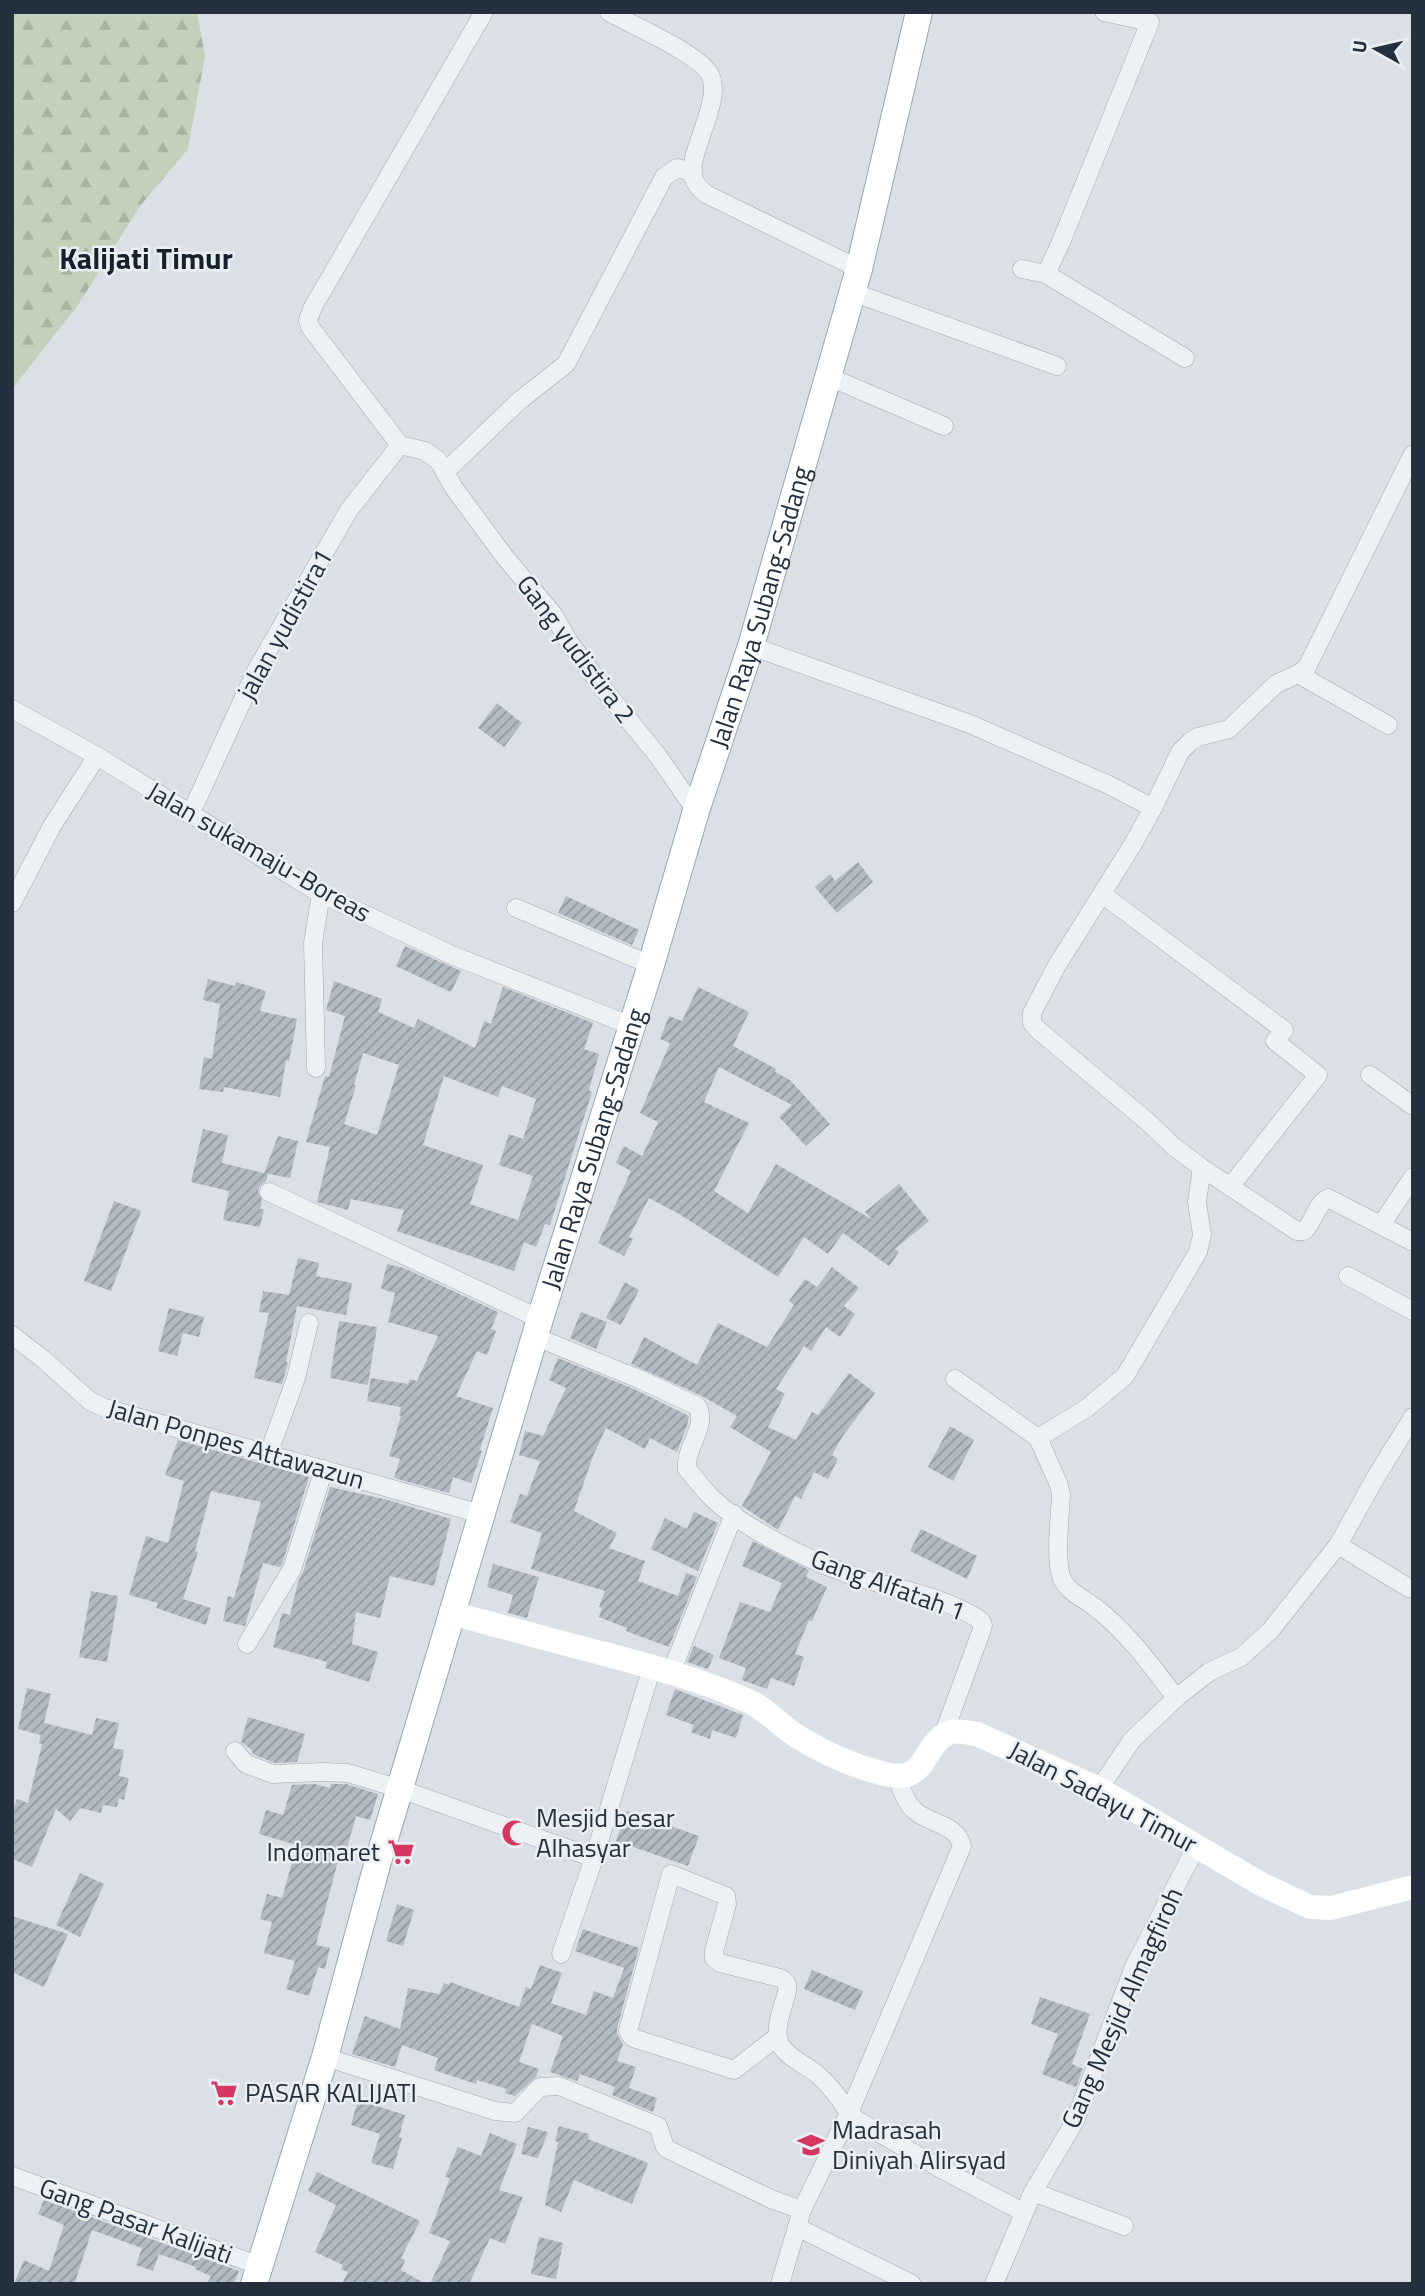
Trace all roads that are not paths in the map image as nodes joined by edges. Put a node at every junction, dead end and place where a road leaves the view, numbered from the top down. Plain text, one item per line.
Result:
1 (484, 12) edge
2 (609, 12) edge
3 (919, 12) edge
4 (1104, 12) edge
5 (1152, 17) edge
6 (693, 172) junction
7 (1022, 270) dead end
8 (1046, 274) junction
9 (855, 281) junction
10 (1185, 358) dead end
11 (1057, 366) dead end
12 (827, 376) junction
13 (944, 426) dead end
14 (400, 445) junction
15 (1413, 454) edge
16 (445, 472) junction
17 (751, 646) junction
18 (1298, 674) junction
19 (12, 709) edge
20 (1388, 725) dead end
21 (97, 756) junction
22 (1153, 808) junction
23 (696, 811) junction
24 (190, 815) junction
25 (321, 894) junction
26 (1102, 894) junction
27 (12, 903) edge
28 (516, 908) dead end
29 (651, 965) junction
30 (632, 1026) junction
31 (316, 1068) dead end
32 (1370, 1075) dead end
33 (1413, 1106) edge
34 (1202, 1168) junction
35 (1413, 1177) edge
36 (1230, 1187) junction
37 (269, 1192) dead end
38 (1381, 1225) junction
39 (1413, 1242) edge
40 (1348, 1276) dead end
41 (1413, 1311) edge
42 (309, 1323) dead end
43 (538, 1328) junction
44 (12, 1335) edge
45 (955, 1379) dead end
46 (1413, 1417) edge
47 (1038, 1438) junction
48 (268, 1455) junction
49 (324, 1469) junction
50 (481, 1514) junction
51 (734, 1514) junction
52 (1338, 1545) junction
53 (1409, 1588) dead end
54 (452, 1613) junction
55 (247, 1644) dead end
56 (662, 1670) junction
57 (1176, 1698) junction
58 (942, 1738) junction
59 (235, 1751) dead end
60 (896, 1776) junction
61 (400, 1789) junction
62 (1099, 1789) junction
63 (1197, 1845) junction
64 (594, 1858) junction
65 (1413, 1887) edge
66 (561, 1954) dead end
67 (778, 2036) junction
68 (325, 2057) junction
69 (849, 2113) junction
70 (12, 2176) edge
71 (1033, 2192) junction
72 (1023, 2212) junction
73 (799, 2219) junction
74 (1124, 2226) dead end
75 (257, 2275) edge
76 (780, 2284) edge
77 (912, 2284) edge
78 (995, 2284) edge

1 - 14 street
2 - 6 street
3 - 9 main road, Jalan Raya Subang-Sadang
4 - 5 street
5 - 8 street
6 - 9 street
6 - 16 street
7 - 8 street
8 - 10 street
9 - 11 street
9 - 12 main road, Jalan Raya Subang-Sadang
12 - 13 street
12 - 17 main road, Jalan Raya Subang-Sadang
14 - 16 street, Gang yudistira 2
14 - 24 street, jalan yudistira1
15 - 18 street
16 - 23 street, Gang yudistira 2
17 - 22 street
17 - 23 main road, Jalan Raya Subang-Sadang
18 - 20 street
18 - 22 street
19 - 21 street, Jalan sukamaju-Boreas
21 - 24 street, Jalan sukamaju-Boreas
21 - 27 street
22 - 26 street
23 - 29 main road, Jalan Raya Subang-Sadang
24 - 25 street, Jalan sukamaju-Boreas
25 - 30 street, Jalan sukamaju-Boreas
25 - 31 street
26 - 34 street
26 - 36 street
28 - 29 street
29 - 30 main road, Jalan Raya Subang-Sadang
30 - 43 main road, Jalan Raya Subang-Sadang
32 - 33 street
34 - 36 street
34 - 47 street
35 - 38 street
36 - 38 street
37 - 43 street
38 - 39 street
40 - 41 street
42 - 48 street
43 - 50 main road, Jalan Raya Subang-Sadang
43 - 51 street, Gang Alfatah 1
44 - 48 street, Jalan Ponpes Attawazun
45 - 47 street
46 - 52 street
47 - 57 street
48 - 49 street, Jalan Ponpes Attawazun
49 - 50 street, Jalan Ponpes Attawazun
49 - 55 street
50 - 54 main road, Jalan Raya Subang-Sadang
51 - 56 street
51 - 58 street, Gang Alfatah 1
52 - 53 street
52 - 57 street
54 - 56 street
54 - 61 main road, Jalan Raya Subang-Sadang
56 - 60 street
56 - 64 street
57 - 62 street
58 - 60 street
58 - 62 street, Jalan Sadayu Timur
59 - 61 street
60 - 69 street
61 - 64 street
61 - 68 main road, Jalan Raya Subang-Sadang
62 - 63 street, Jalan Sadayu Timur
63 - 65 street, Jalan Sadayu Timur
63 - 71 street, Gang Mesjid Almagfiroh
64 - 66 street
67 - 67 street
67 - 69 street
68 - 73 street
68 - 75 main road, Jalan Raya Subang-Sadang
69 - 72 street
69 - 73 street
70 - 75 street, Gang Pasar Kalijati
71 - 72 street, Gang Mesjid Almagfiroh
71 - 74 street
72 - 78 street, Gang Mesjid Almagfiroh
73 - 76 street
73 - 77 street

